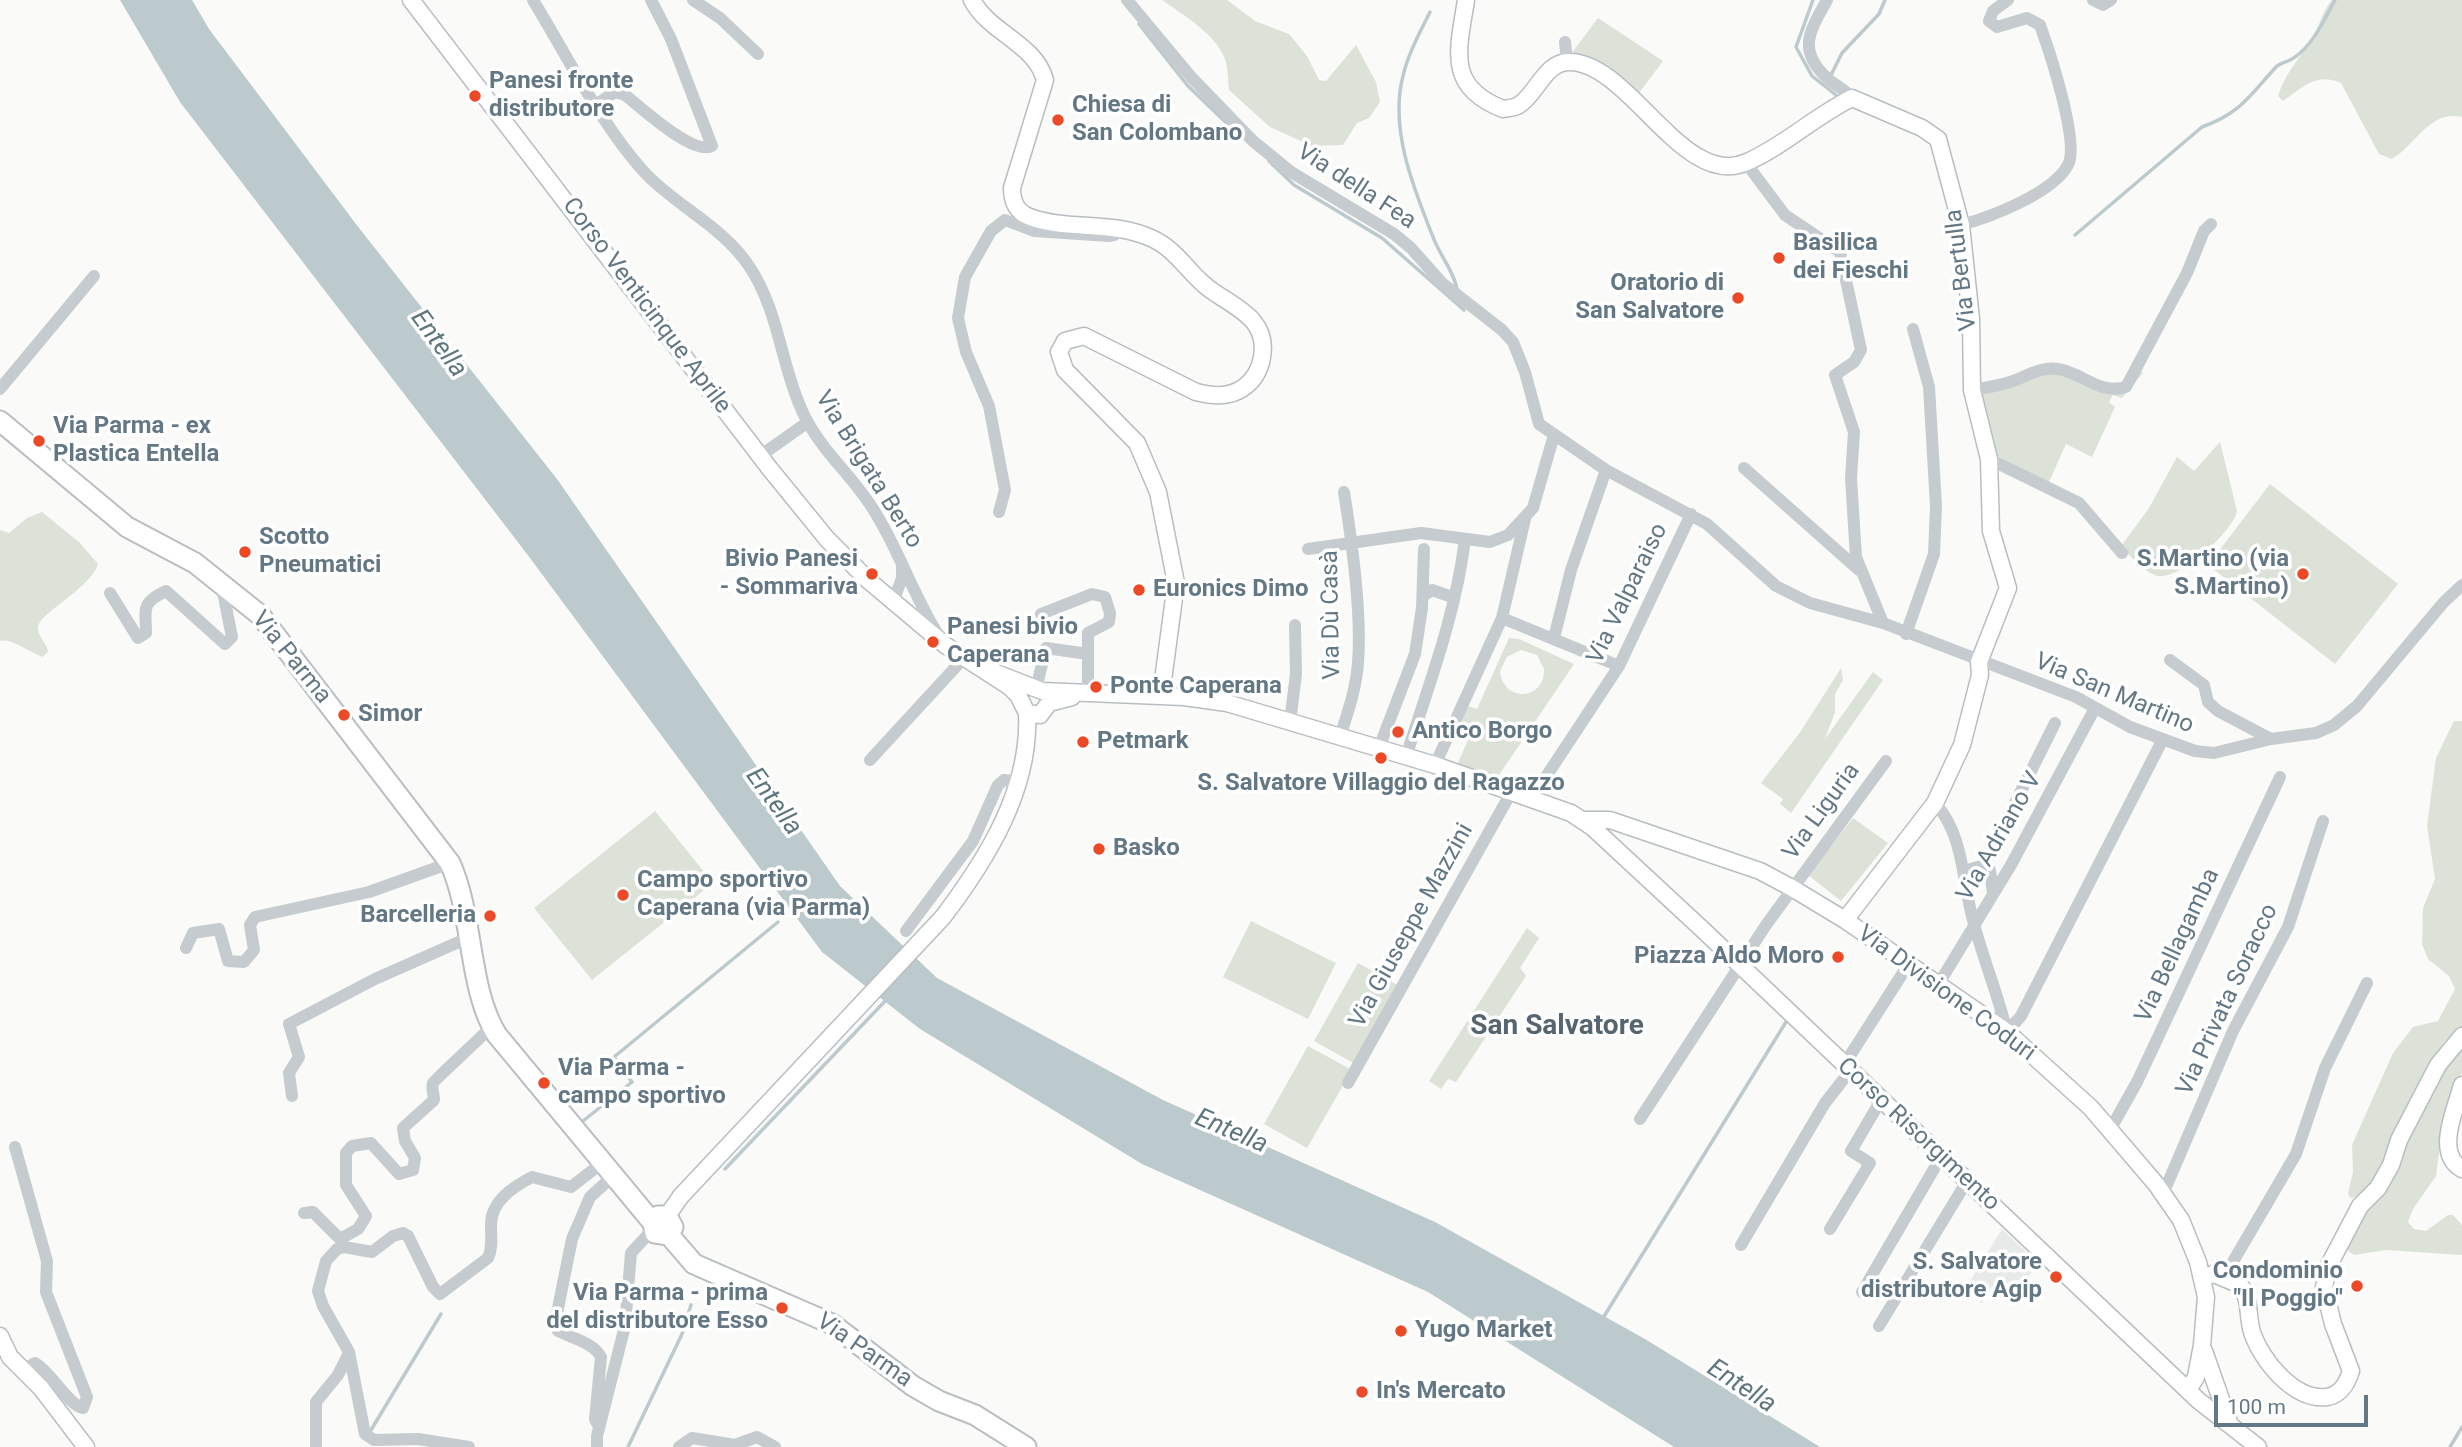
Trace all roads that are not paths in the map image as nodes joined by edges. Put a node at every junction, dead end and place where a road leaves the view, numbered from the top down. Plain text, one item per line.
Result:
1 (411, 0) edge
2 (533, 0) edge
3 (651, 0) edge
4 (693, 0) edge
5 (972, 0) edge
6 (1127, 0) edge
7 (1466, 0) edge
8 (1827, 0) edge
9 (2008, 0) edge
10 (2093, 0) edge
11 (2111, 0) edge
12 (1565, 42) dead end
13 (758, 54) dead end
14 (1567, 61) junction
15 (1852, 98) junction
16 (597, 104) junction
17 (1746, 163) junction
18 (2211, 224) dead end
19 (1961, 225) junction
20 (1118, 228) junction
21 (94, 276) dead end
22 (1913, 329) dead end
23 (0, 389) edge
24 (1972, 390) junction
25 (0, 421) edge
26 (808, 422) junction
27 (1554, 435) junction
28 (760, 456) junction
29 (1989, 459) junction
30 (1744, 468) dead end
31 (1605, 470) junction
32 (1344, 492) dead end
33 (999, 512) dead end
34 (1690, 514) junction
35 (1525, 519) junction
36 (1465, 539) junction
37 (1352, 542) junction
38 (1308, 549) dead end
39 (1424, 549) dead end
40 (2122, 553) dead end
41 (902, 562) junction
42 (1859, 570) junction
43 (221, 582) junction
44 (2462, 585) edge
45 (110, 593) dead end
46 (915, 593) junction
47 (1423, 596) junction
48 (1452, 597) junction
49 (897, 605) junction
50 (1041, 614) dead end
51 (1502, 618) junction
52 (1883, 624) junction
53 (1295, 625) dead end
54 (1906, 634) junction
55 (1554, 638) junction
56 (946, 645) junction
57 (1088, 654) junction
58 (964, 659) junction
59 (2170, 660) dead end
60 (1979, 662) junction
61 (1619, 666) junction
62 (1086, 694) junction
63 (1161, 695) junction
64 (1036, 702) junction
65 (2095, 708) junction
66 (1290, 722) junction
67 (2055, 723) dead end
68 (1340, 737) junction
69 (2271, 738) junction
70 (2163, 739) junction
71 (1379, 748) junction
72 (1406, 757) junction
73 (870, 760) dead end
74 (1886, 761) dead end
75 (1435, 765) junction
76 (2280, 777) dead end
77 (1017, 782) junction
78 (1513, 791) junction
79 (1532, 798) junction
80 (1935, 803) junction
81 (1582, 820) junction
82 (2323, 821) dead end
83 (1598, 832) junction
84 (1637, 837) junction
85 (1656, 837) junction
86 (1623, 856) junction
87 (450, 863) junction
88 (1982, 866) junction
89 (1963, 871) junction
90 (1793, 888) junction
91 (1993, 893) junction
92 (1845, 920) junction
93 (1974, 924) junction
94 (906, 931) dead end
95 (470, 937) junction
96 (186, 948) dead end
97 (1740, 965) junction
98 (1908, 965) junction
99 (2367, 983) dead end
100 (1938, 985) junction
101 (492, 1026) junction
102 (2007, 1032) junction
103 (2462, 1036) edge
104 (1847, 1068) junction
105 (1348, 1083) dead end
106 (2462, 1085) edge
107 (292, 1096) dead end
108 (1881, 1100) junction
109 (1640, 1119) dead end
110 (2110, 1130) junction
111 (15, 1147) dead end
112 (1941, 1157) junction
113 (2462, 1168) edge
114 (607, 1170) junction
115 (1967, 1181) junction
116 (2164, 1194) junction
117 (304, 1213) dead end
118 (660, 1226) junction
119 (1830, 1229) dead end
120 (1741, 1245) dead end
121 (2203, 1277) junction
122 (2224, 1277) junction
123 (1862, 1292) dead end
124 (1879, 1326) dead end
125 (0, 1336) edge
126 (2202, 1345) junction
127 (349, 1352) junction
128 (22, 1370) junction
129 (2214, 1385) junction
130 (2194, 1396) junction
131 (599, 1427) junction
132 (2231, 1428) junction
133 (86, 1447) edge
134 (316, 1447) edge
135 (469, 1447) edge
136 (597, 1447) edge
137 (678, 1447) edge
138 (775, 1447) edge
139 (1026, 1447) edge
140 (2258, 1447) edge

1 - 28 street, Corso Venticinque Aprile
2 - 16 street, Via Brigata Berto
3 - 16 street
4 - 13 street
5 - 20 street
6 - 27 street, Via della Fea
7 - 14 street
8 - 15 street
9 - 19 street
10 - 11 street
12 - 14 street
14 - 17 street
15 - 17 street
15 - 19 street, Via Bertulla
16 - 26 street, Via Brigata Berto
17 - 42 street
18 - 24 street
19 - 24 street, Via Bertulla
20 - 33 street
20 - 63 street
21 - 23 street
22 - 54 street
24 - 29 street, Via Bertulla
25 - 43 main road, Via Parma
26 - 28 street
26 - 41 street, Via Brigata Berto
27 - 31 street, Via della Fea
27 - 35 street
28 - 49 street, Corso Venticinque Aprile
29 - 40 street
29 - 60 street, Via Bertulla
30 - 42 street
31 - 34 street, Via della Fea
31 - 55 street
32 - 37 street, Via Dù Casà
34 - 52 street, Via della Fea
34 - 61 street, Via Valparaiso
35 - 36 street
35 - 51 street
36 - 37 street
36 - 48 street
37 - 38 street
37 - 68 street, Via Dù Casà
39 - 47 street
41 - 46 street, Via Brigata Berto
41 - 49 street
42 - 52 street
43 - 45 street
43 - 87 main road, Via Parma
44 - 69 street, Via San Martino
46 - 49 street
46 - 56 street, Via Brigata Berto
47 - 48 street
47 - 71 street
48 - 72 street
49 - 56 street, Corso Venticinque Aprile
50 - 57 street
51 - 55 street
51 - 75 street
52 - 54 street, Via della Fea
53 - 66 street
54 - 60 street, Via San Martino
55 - 61 street
56 - 58 street, Corso Venticinque Aprile
57 - 62 street
57 - 64 street
58 - 64 street, Corso Venticinque Aprile
58 - 73 street
59 - 69 street
60 - 65 street, Via San Martino
60 - 80 street, Via Bertulla
61 - 79 street, Via Valparaiso
62 - 63 street, Corso Venticinque Aprile
62 - 64 street, Corso Venticinque Aprile
63 - 66 street, Corso Venticinque Aprile
64 - 77 street
65 - 70 street, Via San Martino
65 - 91 street, Via Adriano V
66 - 68 street, Corso Venticinque Aprile
67 - 88 street
68 - 71 street, Corso Venticinque Aprile
69 - 70 street, Via San Martino
70 - 102 street
71 - 72 street, Corso Venticinque Aprile
72 - 75 street, Corso Venticinque Aprile
74 - 90 street, Via Liguria
75 - 78 street, Corso Venticinque Aprile
76 - 110 street, Via Bellagamba
77 - 94 street
77 - 118 street
78 - 79 street, Corso Venticinque Aprile
78 - 105 street, Via Giuseppe Mazzini
79 - 81 street, Corso Venticinque Aprile
80 - 89 street
80 - 92 street, Via Bertulla
81 - 83 street, Corso Risorgimento
81 - 85 street, Via Divisione Coduri
82 - 116 street, Via Privata Soracco
83 - 84 street, Via Divisione Coduri
83 - 86 street, Corso Risorgimento
84 - 85 street, Via Divisione Coduri
84 - 86 street
85 - 90 street, Via Divisione Coduri
86 - 97 street, Corso Risorgimento
87 - 95 main road, Via Parma
87 - 96 street
88 - 89 street
88 - 91 street
89 - 93 street
90 - 92 street, Via Divisione Coduri
90 - 97 street, Via Liguria
91 - 93 street, Via Adriano V
92 - 98 street, Via Divisione Coduri
93 - 100 street, Via Adriano V
93 - 102 street
95 - 101 main road, Via Parma
95 - 107 street
97 - 104 street, Corso Risorgimento
97 - 109 street, Via Liguria
98 - 100 street, Via Divisione Coduri
98 - 104 street
99 - 122 street
100 - 102 street, Via Divisione Coduri
101 - 114 main road, Via Parma
101 - 117 street
102 - 110 street, Via Divisione Coduri
103 - 122 street
104 - 108 street, Corso Risorgimento
104 - 120 street
106 - 113 street
108 - 112 street, Corso Risorgimento
108 - 119 street
110 - 116 street, Via Divisione Coduri
111 - 128 street
112 - 115 street, Corso Risorgimento
112 - 123 street
114 - 118 main road, Via Parma
114 - 127 street
114 - 131 street
115 - 124 street
115 - 130 street, Corso Risorgimento
116 - 121 street, Via Divisione Coduri
118 - 131 street
118 - 139 main road, Via Parma
121 - 122 street
121 - 126 street, Via Divisione Coduri
125 - 128 street
126 - 129 street, Via Divisione Coduri
126 - 130 street, Via Divisione Coduri
127 - 134 street
127 - 135 street
128 - 133 street
129 - 130 street
129 - 132 street, Via Divisione Coduri
130 - 132 street, Corso Risorgimento
131 - 136 street
132 - 140 street, Corso Risorgimento
137 - 138 street

